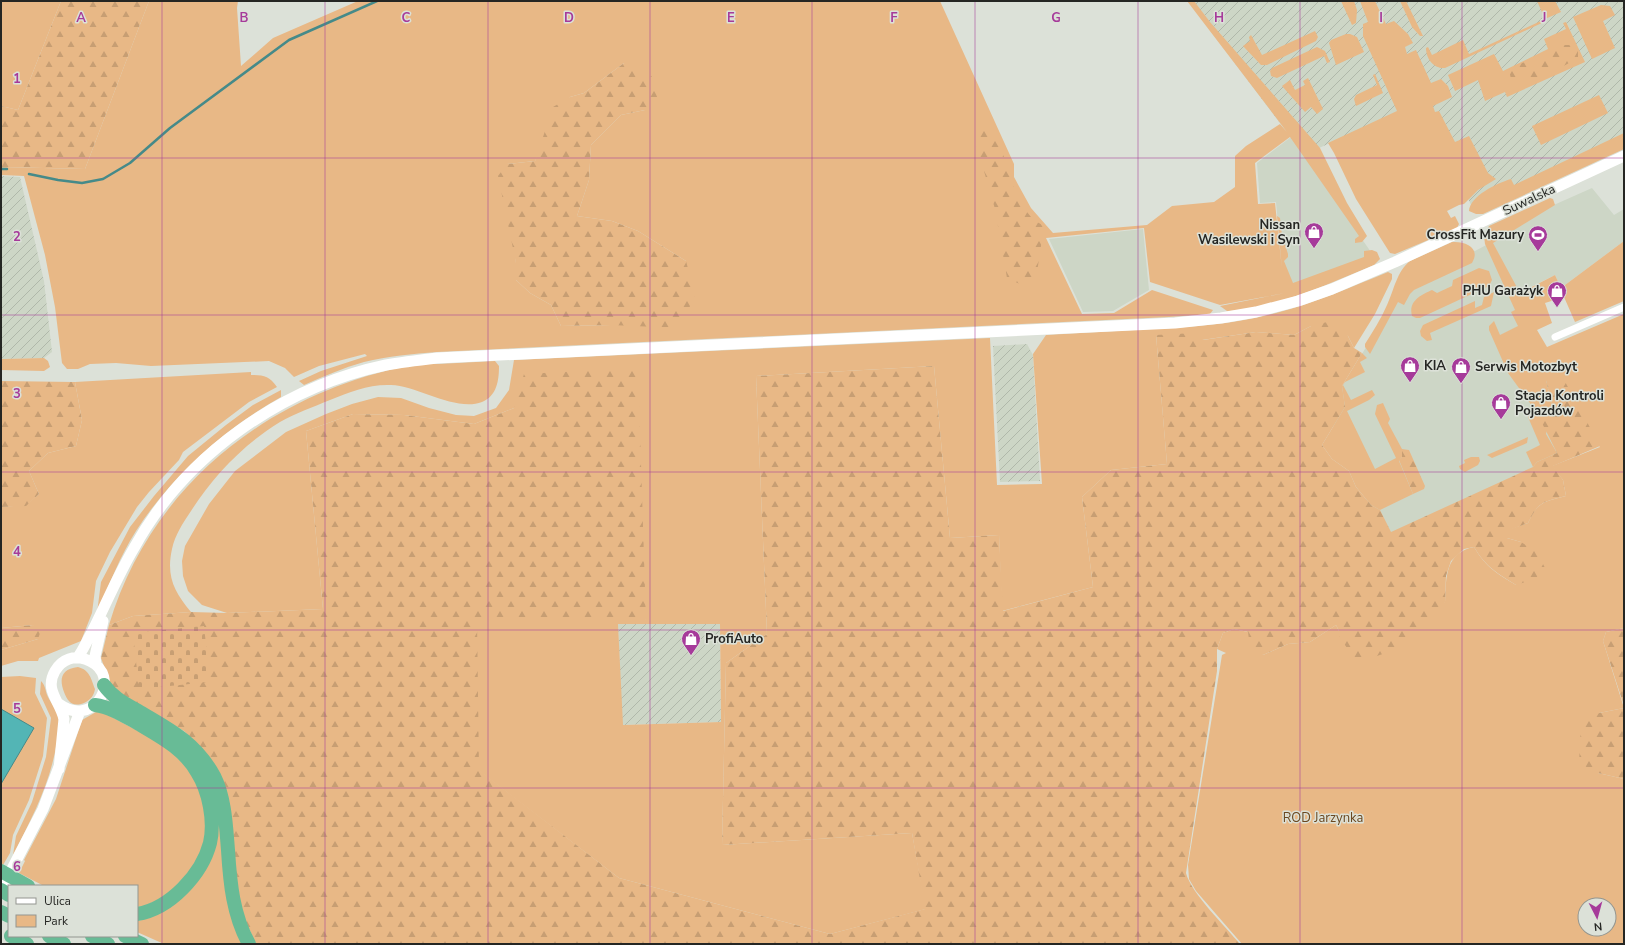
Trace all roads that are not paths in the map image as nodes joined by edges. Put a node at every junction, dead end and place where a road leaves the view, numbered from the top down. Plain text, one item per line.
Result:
1 (1624, 156) edge
2 (1624, 307) edge
3 (1556, 336) dead end
4 (110, 597) junction
5 (77, 658) junction
6 (96, 665) junction
7 (104, 685) junction
8 (59, 704) junction
9 (95, 705) junction
10 (80, 711) junction
11 (59, 769) junction
12 (1, 871) edge
13 (8, 885) edge
14 (26, 885) edge
15 (138, 914) edge
16 (12, 937) edge
17 (13, 937) edge
18 (51, 937) edge
19 (94, 937) edge
20 (127, 937) edge
21 (23, 944) edge
22 (27, 944) edge
23 (64, 944) edge
24 (108, 944) edge
25 (142, 944) edge
26 (249, 944) edge

1 - 4 main road, Suwalska
2 - 3 street
4 - 5 main road
4 - 6 main road
5 - 6 main road
5 - 8 main road
6 - 7 main road
7 - 9 main road
7 - 26 highway
8 - 10 main road
8 - 11 main road
9 - 10 main road
9 - 15 highway
10 - 11 main road
11 - 13 main road
12 - 14 highway
16 - 21 highway
17 - 22 highway
18 - 23 highway
19 - 24 highway
20 - 25 highway

